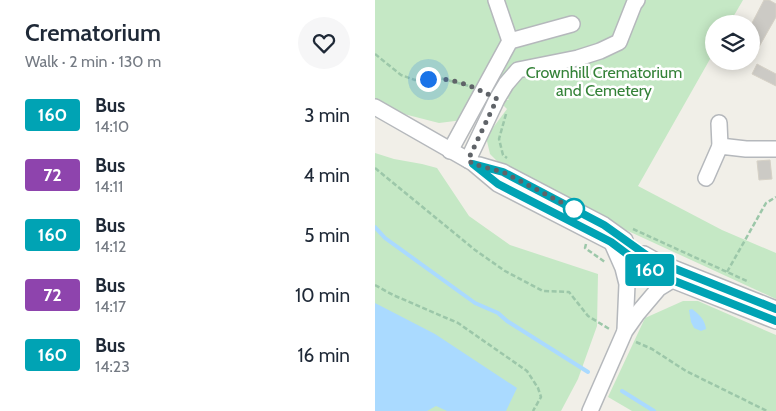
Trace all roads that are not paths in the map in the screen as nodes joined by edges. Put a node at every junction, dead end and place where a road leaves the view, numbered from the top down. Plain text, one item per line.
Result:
1 (496, 0) edge
2 (637, 0) edge
3 (572, 24) dead end
4 (510, 41) junction
5 (375, 107) edge
6 (719, 123) dead end
7 (720, 146) junction
8 (776, 149) edge
9 (450, 151) junction
10 (470, 162) junction
11 (706, 178) dead end
12 (611, 242) junction
13 (651, 264) junction
14 (672, 280) junction
15 (776, 309) edge
16 (631, 313) junction
17 (776, 321) edge
18 (590, 411) edge

1 - 4 street
2 - 10 street
3 - 4 street
4 - 9 street
5 - 9 street
6 - 7 street
7 - 8 street
7 - 11 street
9 - 10 street
10 - 12 street
10 - 13 street
12 - 13 street
12 - 16 street
13 - 14 street
13 - 15 street
13 - 16 street
14 - 16 street
14 - 17 street
16 - 18 street

